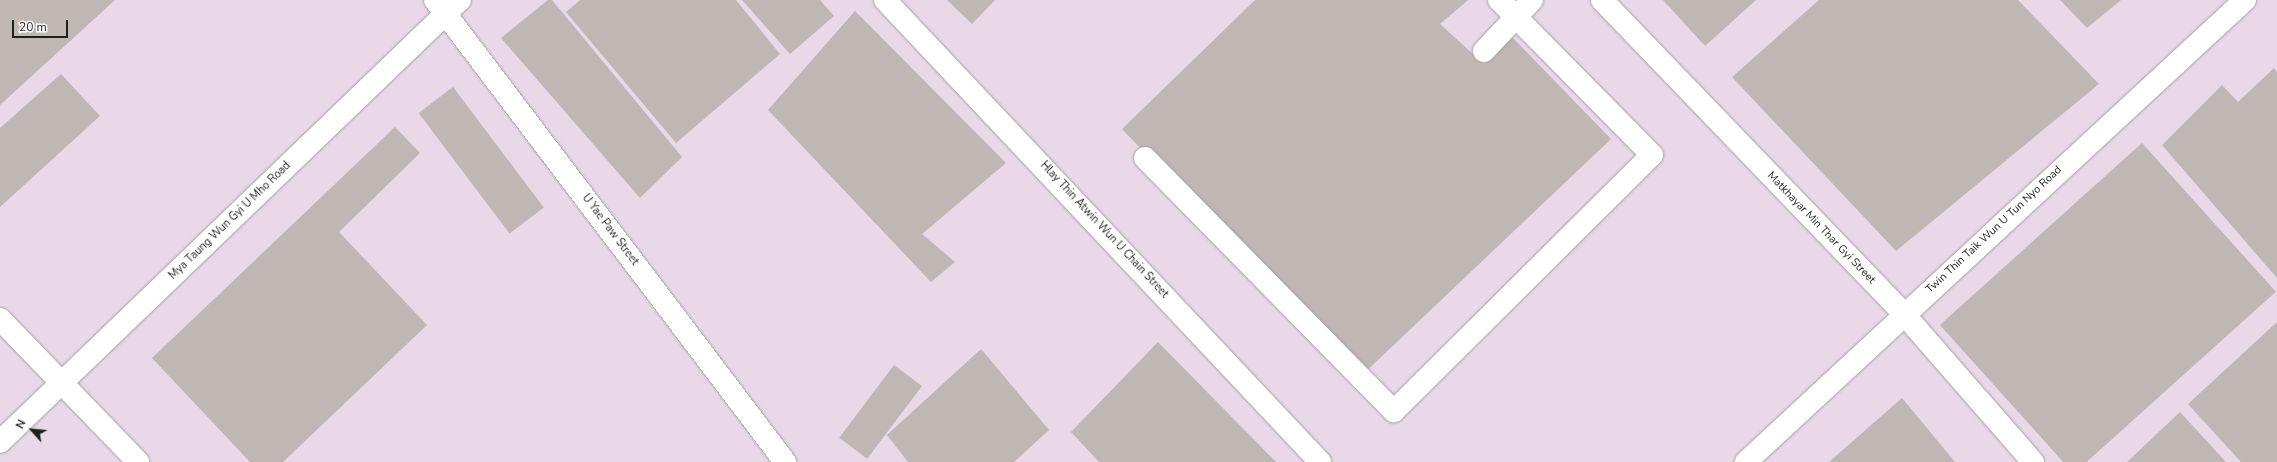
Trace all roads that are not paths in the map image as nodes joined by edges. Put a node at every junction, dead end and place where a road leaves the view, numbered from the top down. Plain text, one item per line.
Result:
1 (885, 0) edge
2 (1499, 0) edge
3 (1532, 0) edge
4 (1602, 0) edge
5 (2245, 0) edge
6 (447, 4) edge
7 (1515, 18) junction
8 (1484, 51) dead end
9 (1145, 158) dead end
10 (1903, 313) junction
11 (0, 319) edge
12 (61, 383) junction
13 (0, 442) edge
14 (138, 462) edge
15 (785, 462) edge
16 (1320, 462) edge
17 (1746, 462) edge
18 (2033, 462) edge

1 - 16 street, Hlay Thin Atwin Wun U Chain Street
2 - 7 street
3 - 7 street
4 - 10 street, Matkhayar Min Thar Gyi Street
5 - 10 street, Twin Thin Taik Wun U Tun Nyo Road
6 - 12 street, Mya Taung Wun Gyi U Mho Road
6 - 15 street, U Yae Paw Street
7 - 8 street
7 - 9 street
10 - 17 street, Twin Thin Taik Wun U Tun Nyo Road
10 - 18 street, Matkhayar Min Thar Gyi Street
11 - 12 street
12 - 13 street, Mya Taung Wun Gyi U Mho Road
12 - 14 street

